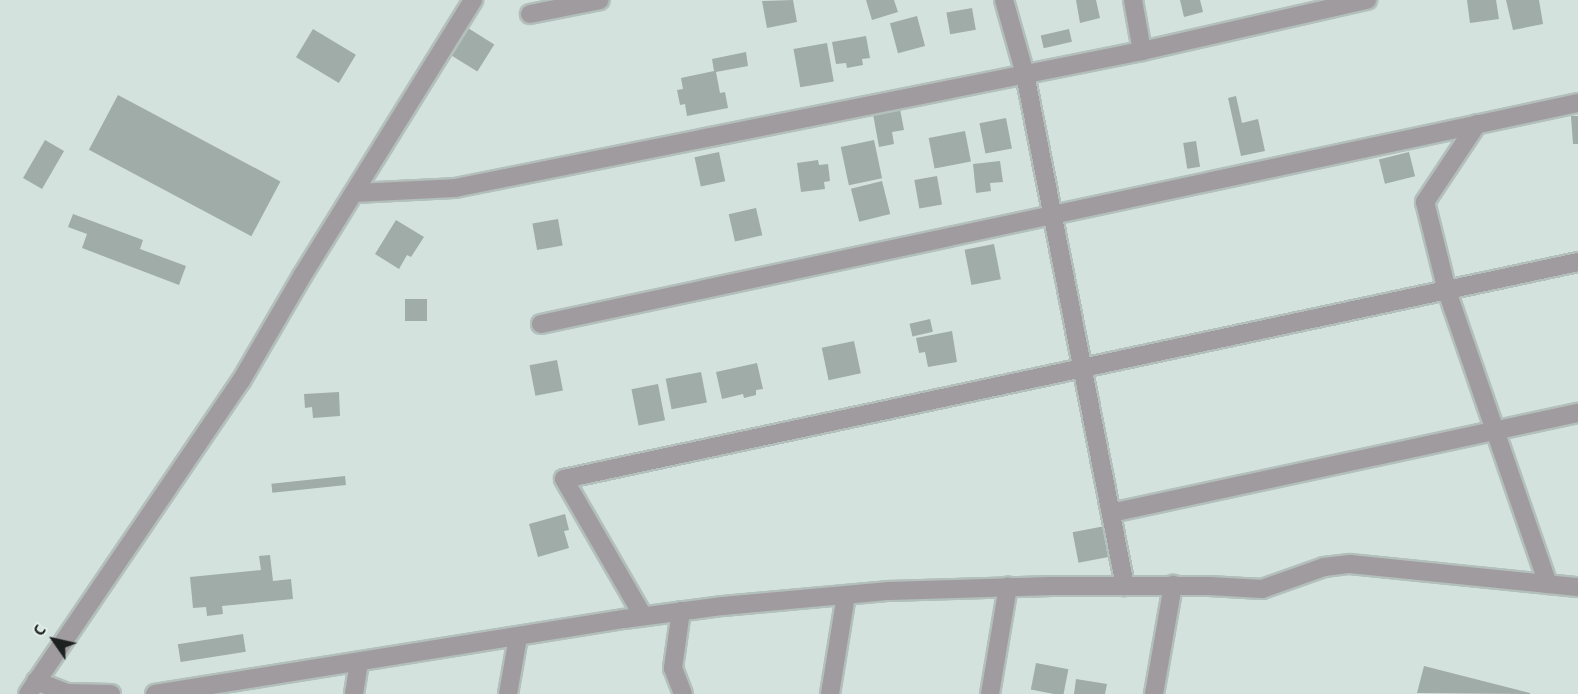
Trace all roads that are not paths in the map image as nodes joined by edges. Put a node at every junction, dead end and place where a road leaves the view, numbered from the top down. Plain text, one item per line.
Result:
1 (474, 0) edge
2 (600, 0) edge
3 (1004, 0) edge
4 (1133, 0) edge
5 (1367, 0) edge
6 (530, 14) dead end
7 (1142, 51) junction
8 (1025, 74) junction
9 (1578, 103) edge
10 (1477, 124) junction
11 (354, 193) junction
12 (1052, 214) junction
13 (1578, 262) edge
14 (1447, 291) junction
15 (541, 324) dead end
16 (1083, 369) junction
17 (1578, 414) edge
18 (1495, 431) junction
19 (1111, 513) junction
20 (1548, 584) junction
21 (1173, 585) junction
22 (1125, 586) junction
23 (1008, 587) junction
24 (1578, 587) edge
25 (846, 595) junction
26 (681, 611) junction
27 (643, 616) junction
28 (518, 637) junction
29 (359, 663) junction
30 (672, 668) junction
31 (32, 687) edge
32 (188, 692) edge
33 (111, 694) edge
34 (155, 694) edge
35 (354, 694) edge
36 (508, 694) edge
37 (668, 694) edge
38 (683, 694) edge
39 (830, 694) edge
40 (990, 694) edge
41 (1154, 694) edge

1 - 11 street
2 - 6 street
3 - 8 street
4 - 7 street
5 - 7 street
7 - 8 street
8 - 11 street
8 - 12 street
9 - 10 street
10 - 12 street
10 - 14 street
11 - 31 street
12 - 15 street
12 - 16 street
13 - 14 street
14 - 16 street
14 - 18 street
16 - 19 street
16 - 27 street
17 - 18 street
18 - 19 street
18 - 20 street
19 - 22 street
20 - 21 street
20 - 24 street
21 - 22 street
21 - 41 street
22 - 23 street
23 - 25 street
23 - 40 street
25 - 26 street
25 - 39 street
26 - 27 street
26 - 30 street
27 - 28 street
28 - 29 street
28 - 36 street
29 - 32 street
29 - 35 street
30 - 37 street
30 - 38 street
31 - 33 street
32 - 34 street

